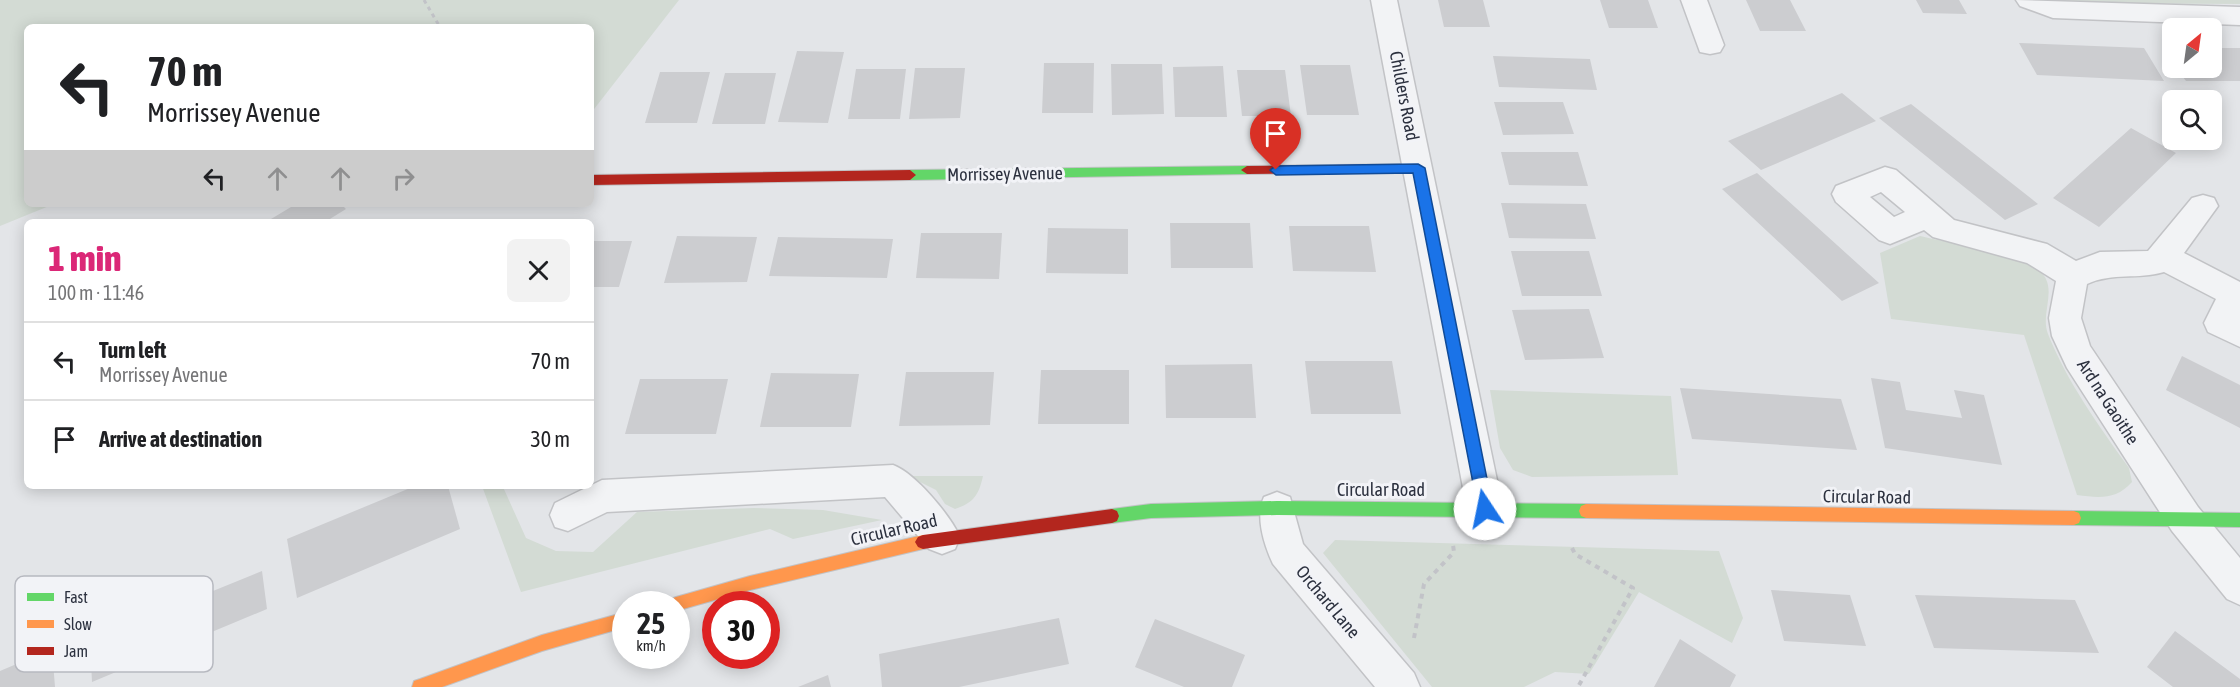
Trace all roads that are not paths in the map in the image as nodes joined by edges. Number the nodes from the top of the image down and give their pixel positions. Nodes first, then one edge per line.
1 (1384, 0) edge
2 (1694, 0) edge
3 (2028, 0) edge
4 (2240, 16) edge
5 (1710, 45) dead end
6 (1418, 168) junction
7 (594, 180) edge
8 (2203, 206) dead end
9 (1926, 216) dead end
10 (2163, 257) junction
11 (2074, 276) junction
12 (2237, 295) edge
13 (2240, 334) edge
14 (1277, 508) junction
15 (1485, 509) junction
16 (568, 516) dead end
17 (2185, 519) junction
18 (2240, 520) edge
19 (942, 537) junction
20 (2240, 587) edge
21 (690, 600) edge
22 (612, 623) edge
23 (420, 687) edge
24 (1400, 687) edge

1 - 6 street, Childers Road
2 - 5 street
3 - 4 street
6 - 7 main road, Morrissey Avenue
6 - 15 street, Childers Road
8 - 10 street
9 - 11 street
10 - 11 street
10 - 12 street
11 - 17 street, Ard na Gaoithe
12 - 13 street
14 - 15 main road, Circular Road
14 - 19 main road, Circular Road
14 - 24 street, Orchard Lane
15 - 17 main road, Circular Road
16 - 19 street
17 - 18 main road, Circular Road
17 - 20 street, Ard na Gaoithe
19 - 21 main road, Circular Road
22 - 23 main road

